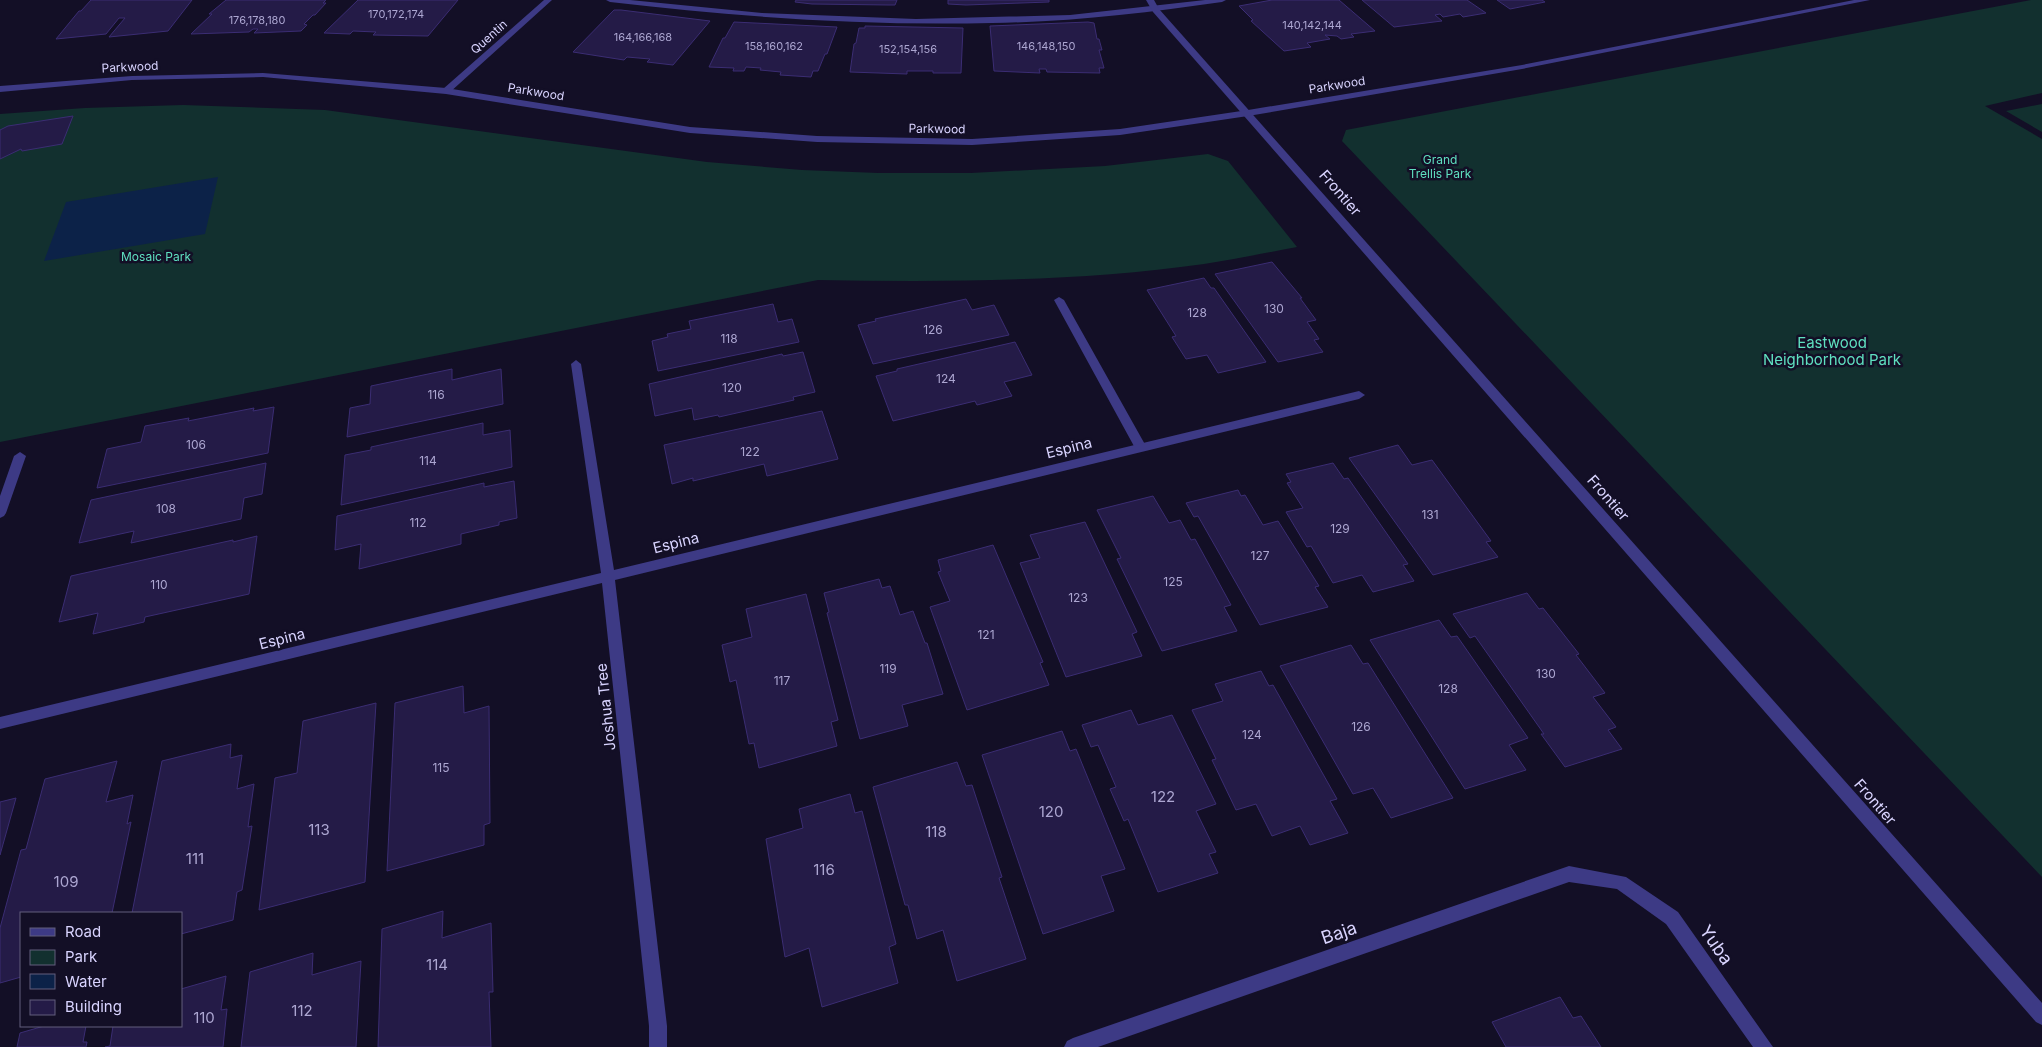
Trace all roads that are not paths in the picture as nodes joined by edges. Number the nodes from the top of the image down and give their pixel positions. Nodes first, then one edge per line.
1 (548, 0) edge
2 (610, 0) edge
3 (1150, 0) edge
4 (1222, 0) edge
5 (1866, 0) edge
6 (1840, 2) edge
7 (1156, 10) junction
8 (0, 89) edge
9 (446, 91) junction
10 (1248, 113) junction
11 (1059, 300) dead end
12 (576, 364) dead end
13 (1359, 395) dead end
14 (1140, 448) junction
15 (20, 456) dead end
16 (0, 513) edge
17 (608, 576) junction
18 (0, 723) edge
19 (1620, 882) joint
20 (2042, 1016) edge
21 (658, 1047) edge
22 (1073, 1047) edge
23 (1764, 1047) edge

1 - 9 street, Quentin
2 - 7 street
3 - 7 street, Frontier
4 - 7 street
5 - 6 street, Parkwood
6 - 10 street, Parkwood
7 - 10 street, Frontier
8 - 9 street, Parkwood
9 - 10 street, Parkwood
10 - 20 street, Frontier
11 - 14 street
12 - 17 street, Joshua Tree
13 - 14 street, Espina
14 - 17 street, Espina
15 - 16 street
17 - 18 street, Espina
17 - 21 street, Joshua Tree
19 - 22 street, Baja
19 - 23 street, Yuba

